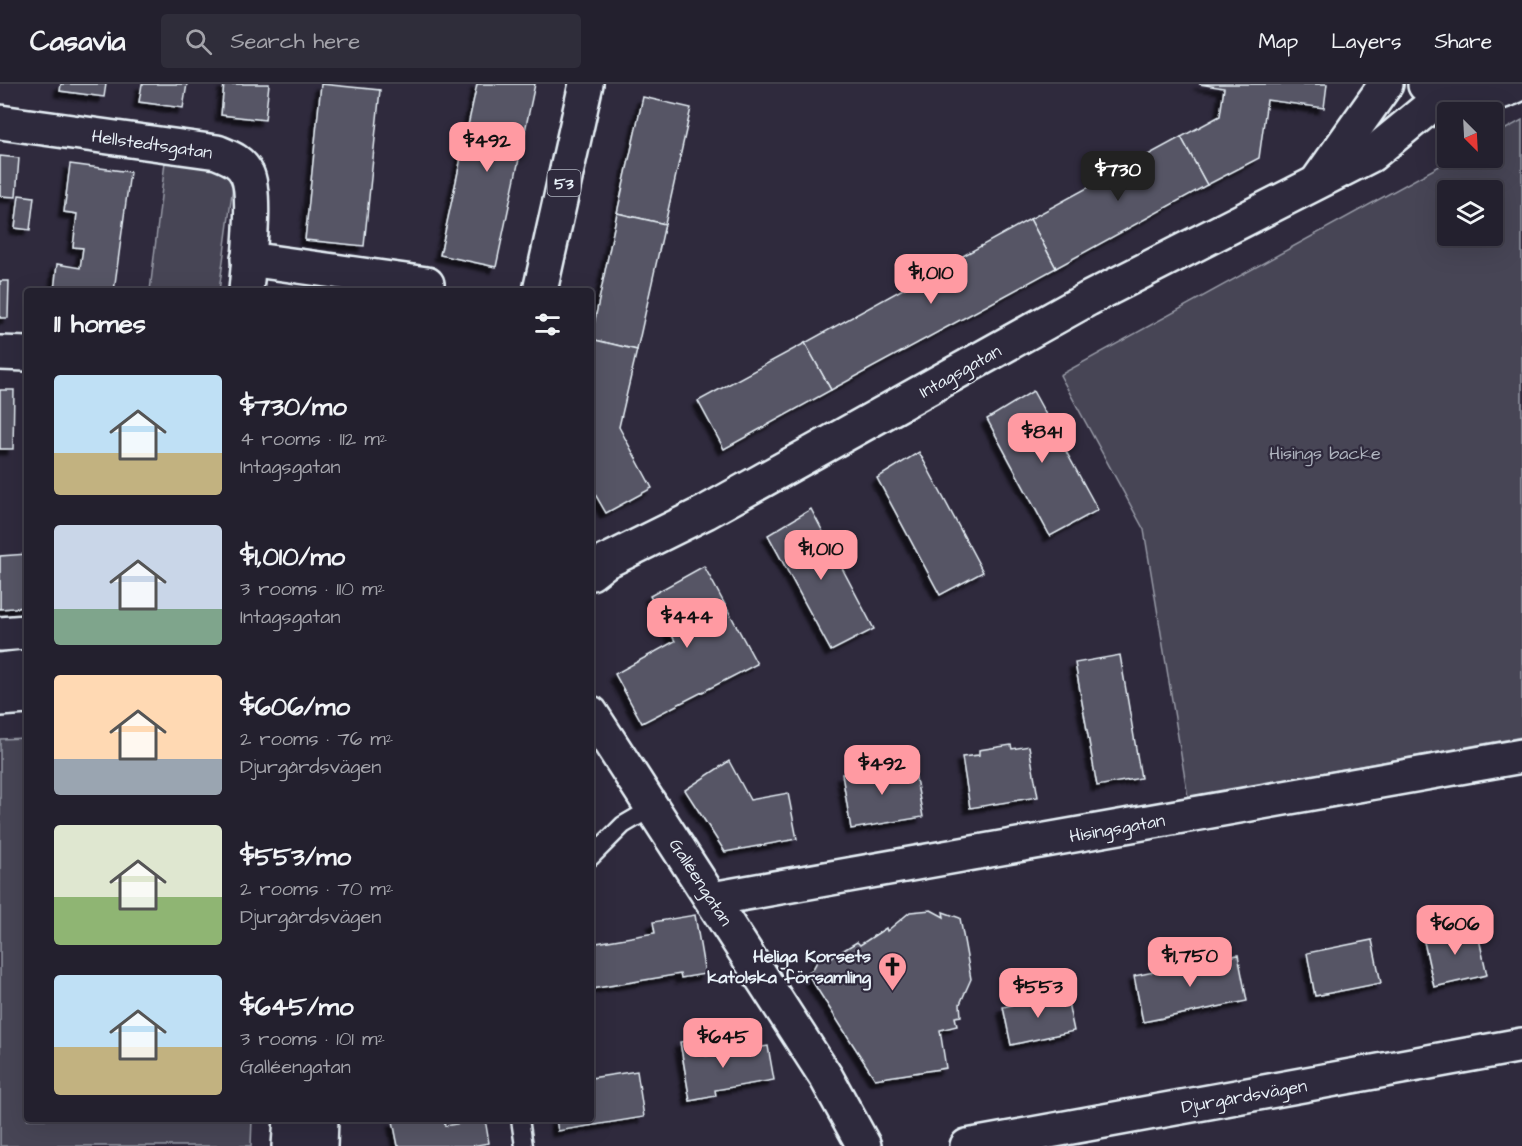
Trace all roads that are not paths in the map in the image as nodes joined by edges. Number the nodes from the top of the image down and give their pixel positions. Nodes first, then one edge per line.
1 (586, 84) edge
2 (1386, 84) edge
3 (1520, 84) edge
4 (1434, 89) edge
5 (0, 122) edge
6 (1316, 183) junction
7 (247, 275) edge
8 (427, 284) dead end
9 (539, 288) edge
10 (0, 353) edge
11 (24, 354) edge
12 (596, 566) edge
13 (24, 632) edge
14 (0, 634) edge
15 (24, 667) edge
16 (0, 670) edge
17 (24, 697) edge
18 (0, 699) edge
19 (594, 718) edge
20 (1522, 756) edge
21 (652, 808) junction
22 (594, 854) edge
23 (711, 899) junction
24 (1522, 1045) edge
25 (291, 1122) edge
26 (321, 1122) edge
27 (520, 1122) edge
28 (289, 1146) edge
29 (320, 1146) edge
30 (524, 1146) edge
31 (864, 1146) edge
32 (967, 1146) edge

1 - 9 street, 53
2 - 6 street, Intagsgatan
3 - 4 street
4 - 6 street, Intagsgatan
5 - 7 street, Hellstedtsgatan
6 - 12 street, Intagsgatan
7 - 8 street
10 - 11 street
13 - 14 street
15 - 16 street
17 - 18 street
19 - 21 street, Galléengatan
20 - 23 street, Hisingsgatan
21 - 22 lane
21 - 23 street, Galléengatan
23 - 31 street, Galléengatan
24 - 32 street, Djurgårdsvägen
25 - 28 street
26 - 29 street
27 - 30 lane

